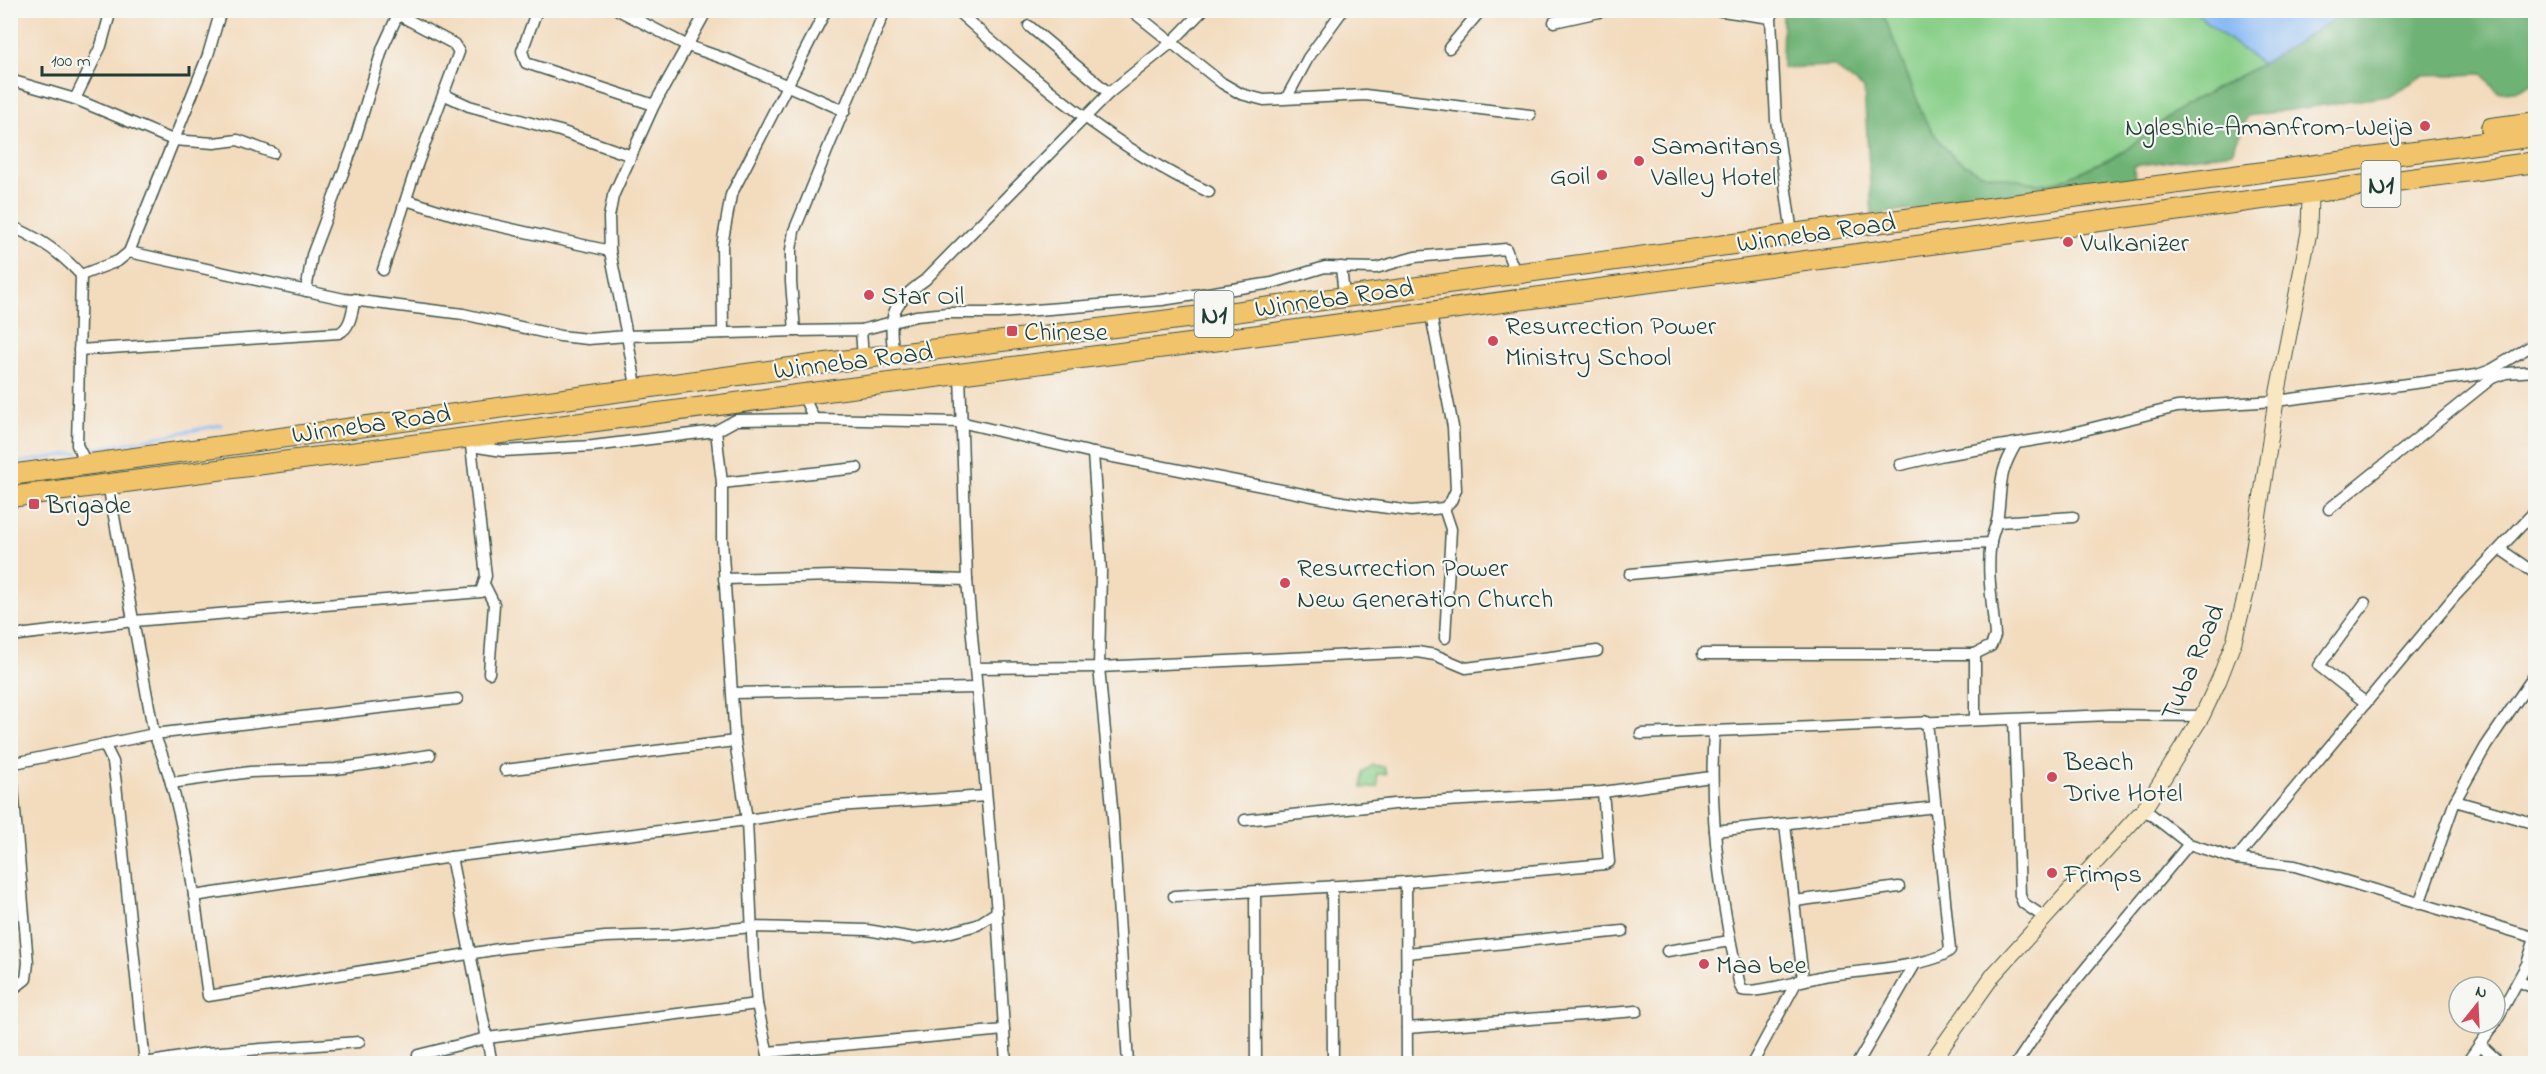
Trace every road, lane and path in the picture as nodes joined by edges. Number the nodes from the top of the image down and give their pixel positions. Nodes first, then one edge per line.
1 (111, 10) edge
2 (220, 10) edge
3 (537, 10) edge
4 (618, 10) edge
5 (707, 10) edge
6 (826, 10) edge
7 (885, 10) edge
8 (956, 10) edge
9 (1131, 10) edge
10 (1203, 10) edge
11 (1343, 10) edge
12 (1481, 10) edge
13 (1608, 10) edge
14 (1715, 10) edge
15 (399, 13) edge
16 (1773, 14) edge
17 (1554, 22) dead end
18 (1029, 26) dead end
19 (1171, 43) junction
20 (688, 46) junction
21 (1449, 48) dead end
22 (10, 80) edge
23 (786, 86) junction
24 (1109, 93) junction
25 (445, 95) junction
26 (1287, 97) junction
27 (75, 99) junction
28 (654, 105) junction
29 (845, 111) junction
30 (1530, 115) dead end
31 (1086, 117) junction
32 (2535, 122) edge
33 (2535, 129) edge
34 (2535, 136) edge
35 (173, 140) junction
36 (2417, 150) junction
37 (273, 153) dead end
38 (2535, 154) edge
39 (629, 155) junction
40 (2535, 162) edge
41 (2535, 169) edge
42 (2451, 174) junction
43 (1209, 192) dead end
44 (2310, 194) junction
45 (406, 200) junction
46 (1872, 224) junction
47 (10, 226) edge
48 (1792, 234) junction
49 (610, 251) junction
50 (1877, 251) junction
51 (129, 252) junction
52 (1341, 267) junction
53 (383, 270) dead end
54 (1515, 272) junction
55 (81, 275) junction
56 (306, 291) junction
57 (1344, 295) junction
58 (355, 299) junction
59 (1162, 300) junction
60 (1430, 310) junction
61 (1165, 320) junction
62 (890, 324) junction
63 (861, 330) junction
64 (795, 331) junction
65 (723, 333) junction
66 (627, 336) junction
67 (2535, 344) edge
68 (79, 350) junction
69 (894, 355) junction
70 (863, 358) junction
71 (2535, 371) edge
72 (2491, 374) junction
73 (960, 375) junction
74 (637, 391) junction
75 (802, 393) junction
76 (2276, 401) junction
77 (527, 406) junction
78 (814, 419) junction
79 (960, 423) junction
80 (527, 430) junction
81 (716, 431) junction
82 (470, 442) junction
83 (2016, 444) junction
84 (1093, 453) junction
85 (92, 465) junction
86 (1899, 465) dead end
87 (857, 468) dead end
88 (10, 476) edge
89 (722, 483) junction
90 (108, 484) junction
91 (10, 497) edge
92 (1444, 508) junction
93 (2329, 509) dead end
94 (2535, 510) edge
95 (2073, 517) dead end
96 (1998, 522) junction
97 (1991, 543) junction
98 (2500, 549) junction
99 (1630, 574) dead end
100 (2535, 574) edge
101 (724, 579) junction
102 (967, 579) junction
103 (485, 586) junction
104 (2365, 603) dead end
105 (134, 621) junction
106 (10, 636) edge
107 (1445, 638) dead end
108 (1597, 651) dead end
109 (1703, 654) dead end
110 (1975, 654) junction
111 (1099, 667) junction
112 (975, 668) junction
113 (489, 673) dead end
114 (2535, 673) edge
115 (976, 688) junction
116 (2531, 688) edge
117 (733, 693) junction
118 (457, 699) dead end
119 (2366, 703) junction
120 (2202, 716) junction
121 (1975, 720) junction
122 (2014, 720) junction
123 (1927, 721) junction
124 (1714, 732) junction
125 (154, 734) junction
126 (1641, 734) dead end
127 (735, 741) junction
128 (104, 744) junction
129 (430, 755) dead end
130 (11, 764) edge
131 (505, 770) dead end
132 (1711, 777) junction
133 (171, 783) junction
134 (1603, 792) junction
135 (986, 796) junction
136 (2455, 801) junction
137 (1936, 807) junction
138 (2144, 809) junction
139 (747, 820) junction
140 (1245, 820) dead end
141 (1785, 824) junction
142 (2535, 824) edge
143 (1715, 831) junction
144 (2189, 844) junction
145 (451, 857) junction
146 (2236, 859) junction
147 (1406, 882) junction
148 (1332, 886) junction
149 (1899, 886) dead end
150 (1255, 892) junction
151 (194, 896) junction
152 (1174, 896) dead end
153 (1795, 901) junction
154 (2419, 904) junction
155 (997, 912) junction
156 (2044, 917) junction
157 (751, 927) junction
158 (1623, 931) dead end
159 (2535, 938) edge
160 (1730, 941) junction
161 (1667, 951) dead end
162 (1407, 952) junction
163 (471, 953) junction
164 (1915, 964) junction
165 (1800, 980) junction
166 (2518, 981) junction
167 (10, 986) edge
168 (2535, 989) edge
169 (2507, 1001) edge
170 (757, 1004) junction
171 (1637, 1011) dead end
172 (1407, 1028) junction
173 (1004, 1030) junction
174 (2487, 1035) edge
175 (487, 1038) junction
176 (359, 1042) dead end
177 (2481, 1045) junction
178 (768, 1052) junction
179 (418, 1055) dead end
180 (145, 1063) edge
181 (492, 1064) edge
182 (770, 1064) edge
183 (1006, 1064) edge
184 (1128, 1064) edge
185 (1256, 1064) edge
186 (1333, 1064) edge
187 (1407, 1064) edge
188 (1752, 1064) edge
189 (1857, 1064) edge
190 (1930, 1064) edge
191 (2016, 1064) edge
192 (2466, 1064) edge
193 (2501, 1064) edge

1 - 27 street
2 - 35 street
3 - 28 street
4 - 20 street
5 - 20 street
6 - 23 street
7 - 29 street
8 - 31 street
9 - 19 street
10 - 19 street
11 - 26 street
12 - 21 street
13 - 17 street
14 - 16 street
15 - 25 street
15 - 56 street
16 - 48 street
18 - 24 street
19 - 24 street
19 - 26 street
20 - 23 street
20 - 28 street
22 - 27 street
23 - 29 street
23 - 65 street
24 - 31 street
25 - 39 street
25 - 45 street
26 - 30 street
27 - 35 street
28 - 39 street
29 - 64 street
31 - 43 street
31 - 62 street
32 - 36 highway, Winneba Road / N1
33 - 36 highway, Winneba Road / N1
34 - 36 highway, Winneba Road / N1
35 - 37 street
35 - 51 street
36 - 46 highway, Winneba Road / N1
38 - 42 highway, Winneba Road / N1
39 - 49 street
40 - 42 highway, Winneba Road / N1
41 - 42 highway, Winneba Road / N1
42 - 44 highway, Winneba Road / N1
44 - 50 highway, Winneba Road / N1
44 - 76 street, Tuba Road
45 - 49 street
45 - 53 street
46 - 48 highway, Winneba Road / N1
46 - 50 highway
47 - 55 street
48 - 54 highway, Winneba Road / N1
49 - 66 street
50 - 60 highway, Winneba Road / N1
51 - 55 street
51 - 56 street
52 - 54 street
52 - 57 street
52 - 59 street
54 - 57 highway, Winneba Road / N1
55 - 68 street
56 - 58 street
57 - 61 highway, Winneba Road / N1
58 - 66 street
58 - 68 street
59 - 61 street
59 - 62 street
60 - 73 highway, Winneba Road / N1
60 - 92 street
61 - 69 highway, Winneba Road / N1
62 - 63 street
62 - 69 street
63 - 64 street
63 - 70 street
64 - 65 street
65 - 66 street
66 - 74 street
67 - 72 street
68 - 85 street
69 - 70 highway, Winneba Road / N1
70 - 74 highway, Winneba Road / N1
71 - 72 street
72 - 76 street
72 - 93 street
73 - 75 highway, Winneba Road / N1
73 - 79 street
74 - 77 highway, Winneba Road / N1
75 - 78 street
75 - 80 highway, Winneba Road / N1
76 - 83 street
76 - 120 street, Tuba Road
77 - 80 highway
77 - 85 highway, Winneba Road / N1
78 - 79 street
78 - 81 street
79 - 84 street
79 - 102 street
80 - 82 highway, Winneba Road / N1
81 - 82 street
81 - 89 street
82 - 90 highway, Winneba Road / N1
82 - 103 street
83 - 86 street
83 - 96 street
84 - 92 street
84 - 111 street
85 - 88 highway, Winneba Road / N1
87 - 89 street
89 - 101 street
90 - 91 highway, Winneba Road / N1
90 - 105 street
92 - 107 street
94 - 98 street
95 - 96 street
96 - 97 street
97 - 99 street
97 - 110 street
98 - 100 street
98 - 119 street
101 - 102 street
101 - 117 street
102 - 112 street
103 - 105 street
103 - 113 street
104 - 119 street
105 - 106 street
105 - 125 street
108 - 111 street
109 - 110 street
110 - 121 street
111 - 112 street
111 - 184 street
112 - 115 street
114 - 116 street
115 - 117 street
115 - 135 street
116 - 136 street
117 - 127 street
118 - 125 street
119 - 146 street
120 - 122 street
120 - 138 street, Tuba Road
121 - 122 street
121 - 123 street
122 - 156 street
123 - 124 street
123 - 137 street
124 - 126 street
124 - 132 street
125 - 128 street
125 - 133 street
127 - 131 street
127 - 139 street
128 - 130 street
128 - 180 street
129 - 133 street
130 - 167 street
132 - 134 street
132 - 143 street
133 - 151 street
134 - 140 street
134 - 147 street
135 - 139 street
135 - 155 street
136 - 142 street
136 - 154 street
137 - 141 street
137 - 164 street
138 - 144 street
138 - 156 street, Tuba Road
139 - 145 street
139 - 157 street
141 - 143 street
141 - 153 street
143 - 160 street
144 - 146 street
144 - 191 street
145 - 151 street
145 - 163 street
146 - 154 street
147 - 148 street
147 - 162 street
148 - 150 street
148 - 186 street
149 - 153 street
150 - 152 street
150 - 185 street
151 - 163 street
153 - 165 street
154 - 159 street
155 - 157 street
155 - 173 street
156 - 190 street, Tuba Road
157 - 163 street
157 - 170 street
158 - 162 street
159 - 166 street
160 - 161 street
160 - 165 street
162 - 172 street
163 - 175 street
164 - 165 street
164 - 189 street
165 - 188 street
166 - 168 street
166 - 169 street
170 - 175 street
170 - 178 street
171 - 172 street
172 - 187 street
173 - 178 street
173 - 183 street
174 - 177 street
175 - 179 street
175 - 181 street
176 - 180 street
177 - 192 street
177 - 193 street
178 - 182 street

